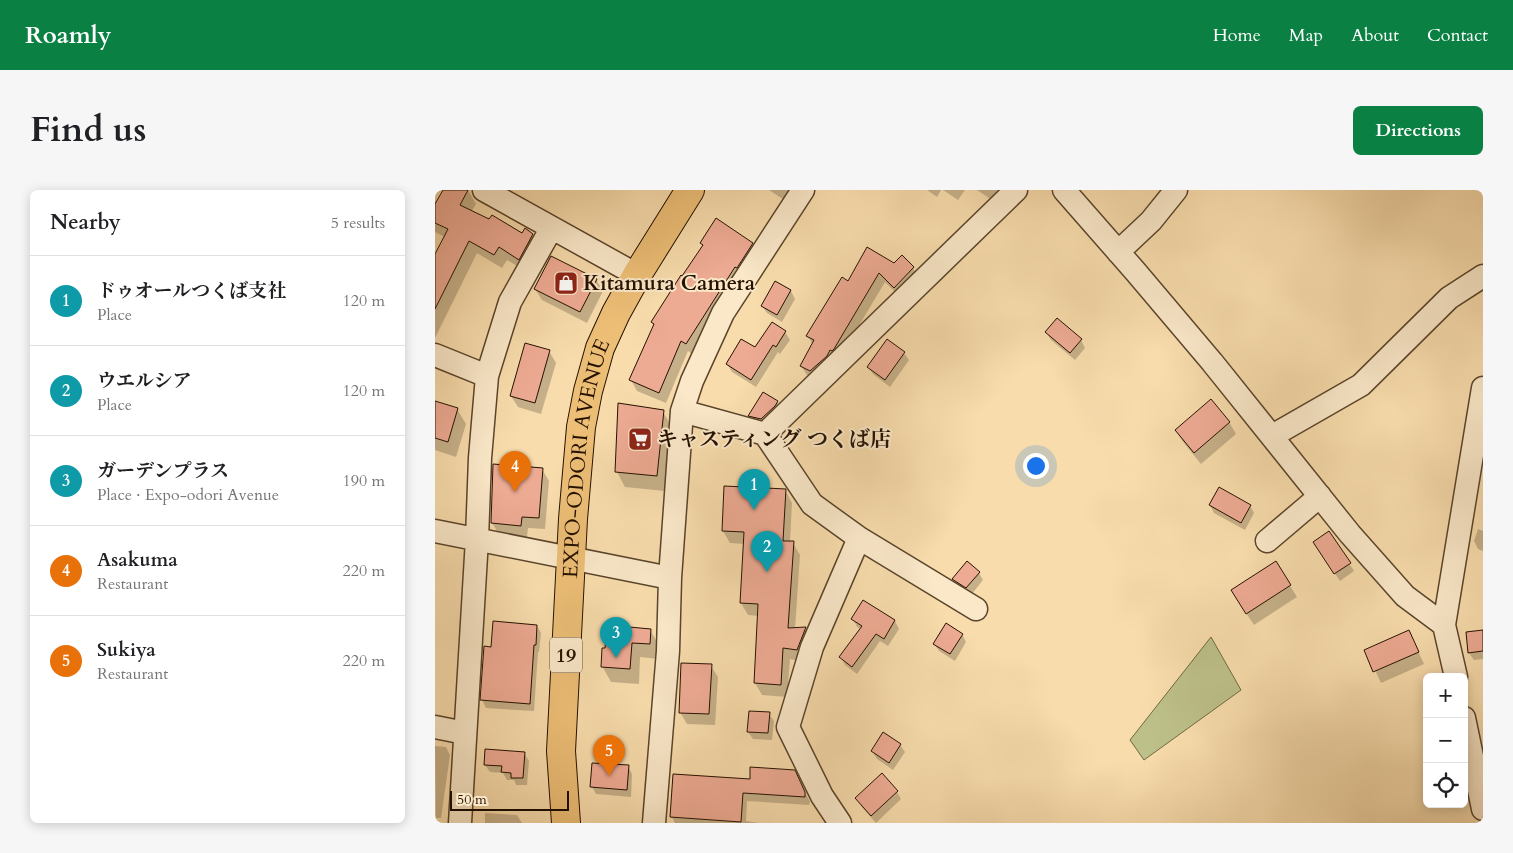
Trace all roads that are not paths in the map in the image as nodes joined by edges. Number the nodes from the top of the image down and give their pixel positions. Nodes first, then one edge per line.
1 (484, 190) edge
2 (690, 190) edge
3 (803, 190) edge
4 (1016, 190) edge
5 (1064, 190) edge
6 (1176, 190) edge
7 (551, 229) junction
8 (1118, 252) junction
9 (637, 275) junction
10 (1483, 276) edge
11 (435, 355) edge
12 (487, 376) junction
13 (1483, 388) edge
14 (682, 411) junction
15 (765, 434) junction
16 (1273, 436) junction
17 (1483, 476) edge
18 (1320, 496) junction
19 (1464, 497) junction
20 (435, 532) edge
21 (859, 538) junction
22 (477, 540) junction
23 (1267, 541) dead end
24 (571, 559) junction
25 (670, 578) junction
26 (976, 609) dead end
27 (1444, 625) junction
28 (1455, 673) edge
29 (435, 727) edge
30 (465, 733) junction
31 (1468, 736) edge
32 (561, 751) junction
33 (1482, 797) edge
34 (460, 823) edge
35 (546, 823) edge
36 (566, 823) edge
37 (654, 823) edge
38 (840, 823) edge

1 - 7 street
2 - 9 main road, EXPO-ODORI AVENUE / 19
3 - 14 street
4 - 15 street
5 - 8 street
6 - 8 street
7 - 9 street
7 - 12 street
8 - 16 street
9 - 24 main road, EXPO-ODORI AVENUE / 19
10 - 16 street
11 - 12 street
12 - 22 street
13 - 19 street
14 - 15 street
14 - 25 street
15 - 21 street
16 - 18 street
17 - 19 street
18 - 23 street
18 - 27 street
19 - 27 street
20 - 22 street
21 - 26 street
21 - 38 street
22 - 24 street
22 - 30 street
24 - 25 street
24 - 32 main road, EXPO-ODORI AVENUE / 19
25 - 37 street
27 - 28 street
29 - 30 street
30 - 34 street
31 - 33 street
32 - 35 main road, EXPO-ODORI AVENUE / 19
32 - 36 main road, EXPO-ODORI AVENUE / 19

